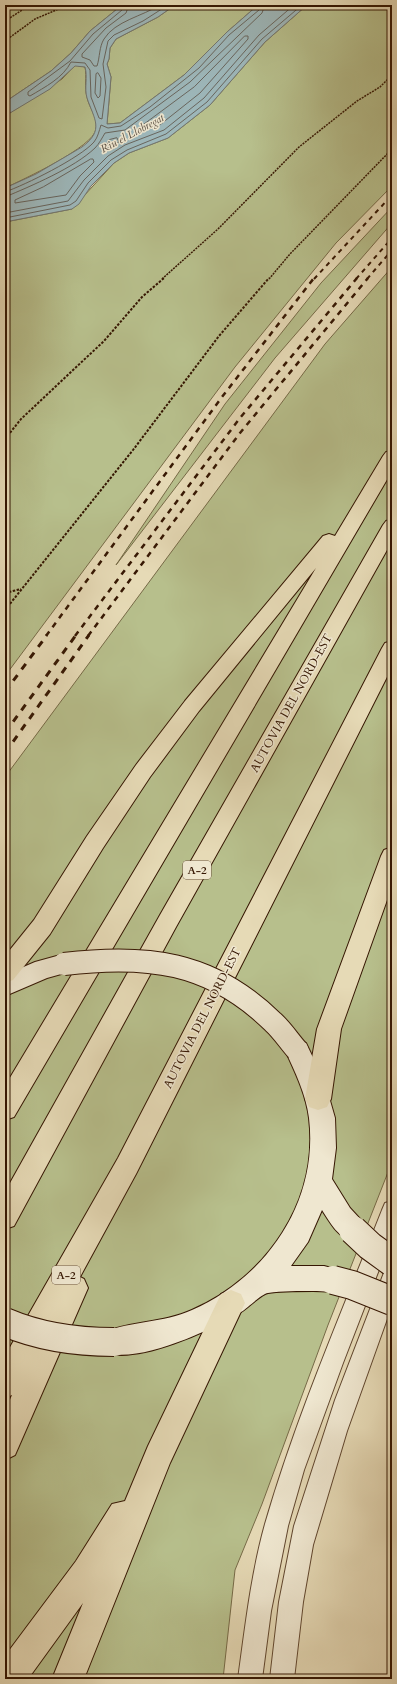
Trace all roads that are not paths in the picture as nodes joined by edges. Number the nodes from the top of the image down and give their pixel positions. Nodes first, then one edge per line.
1 (392, 456) edge
2 (375, 484) junction
3 (392, 525) edge
4 (392, 648) edge
5 (392, 856) edge
6 (5, 973) edge
7 (5, 986) edge
8 (318, 1099) junction
9 (5, 1109) edge
10 (127, 1166) junction
11 (319, 1181) junction
12 (392, 1210) edge
13 (5, 1217) edge
14 (392, 1262) edge
15 (392, 1276) edge
16 (261, 1280) junction
17 (392, 1301) edge
18 (232, 1303) junction
19 (5, 1322) edge
20 (5, 1384) edge
21 (5, 1445) edge
22 (158, 1456) junction
23 (8, 1679) edge
24 (68, 1679) edge
25 (250, 1679) edge
26 (282, 1679) edge

1 - 2 highway
2 - 6 highway
2 - 9 highway
3 - 13 highway, AUTOVIA DEL NORD-EST / A-2
4 - 10 highway, AUTOVIA DEL NORD-EST / A-2
5 - 8 highway
7 - 8 main road, bridge
8 - 11 main road
10 - 20 highway, AUTOVIA DEL NORD-EST / A-2
10 - 21 highway
11 - 14 main road, bridge
11 - 16 main road
12 - 25 street
15 - 26 street
16 - 17 main road, bridge
16 - 18 main road
18 - 19 main road, bridge
18 - 22 highway
22 - 23 highway
22 - 24 highway

